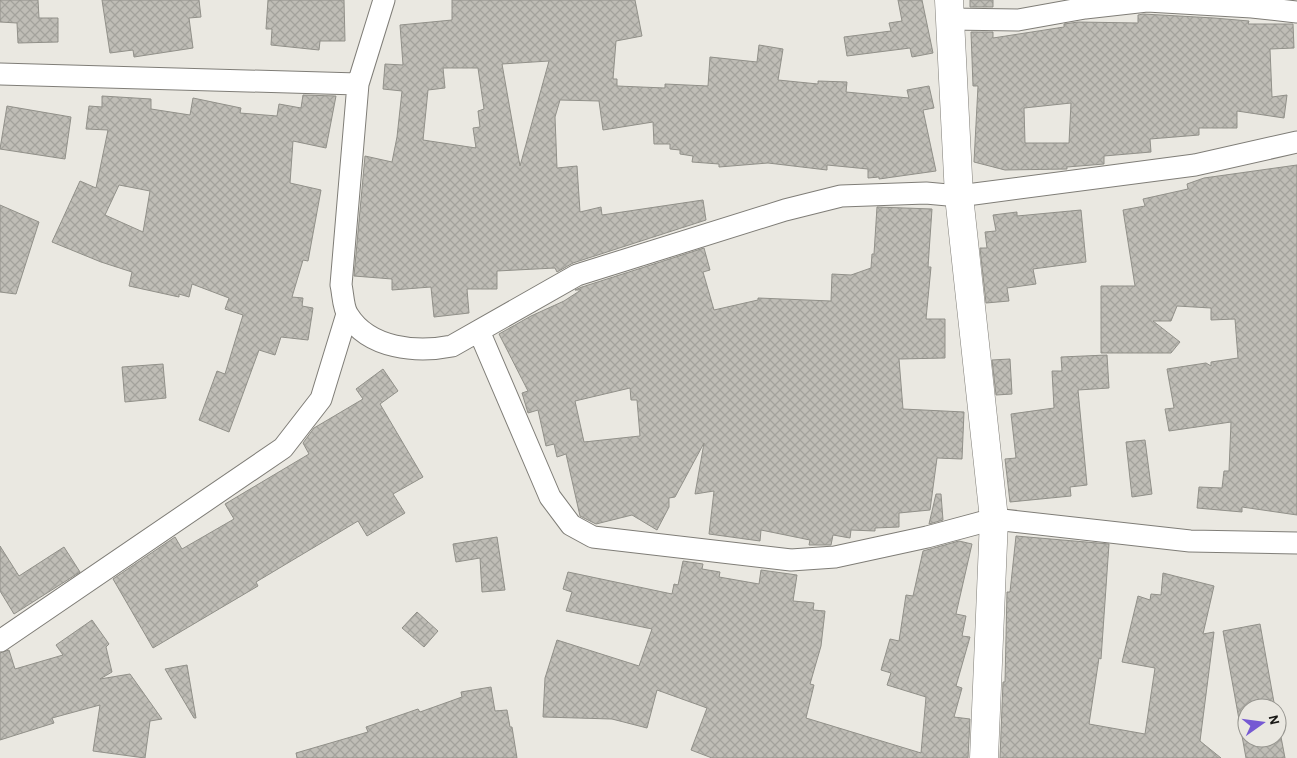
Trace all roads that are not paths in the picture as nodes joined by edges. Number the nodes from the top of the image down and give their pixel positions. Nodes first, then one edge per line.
1 (384, 0) edge
2 (949, 10) edge
3 (1297, 12) edge
4 (0, 74) edge
5 (358, 84) junction
6 (1297, 142) edge
7 (959, 196) junction
8 (347, 314) junction
9 (479, 331) junction
10 (994, 519) junction
11 (1297, 543) edge
12 (0, 641) edge
13 (984, 758) edge

1 - 5 street
2 - 3 street
2 - 7 main road
4 - 5 street
5 - 8 street
6 - 7 street
7 - 9 street
7 - 10 main road
8 - 9 street
8 - 12 street
9 - 10 street
10 - 11 street
10 - 13 main road

